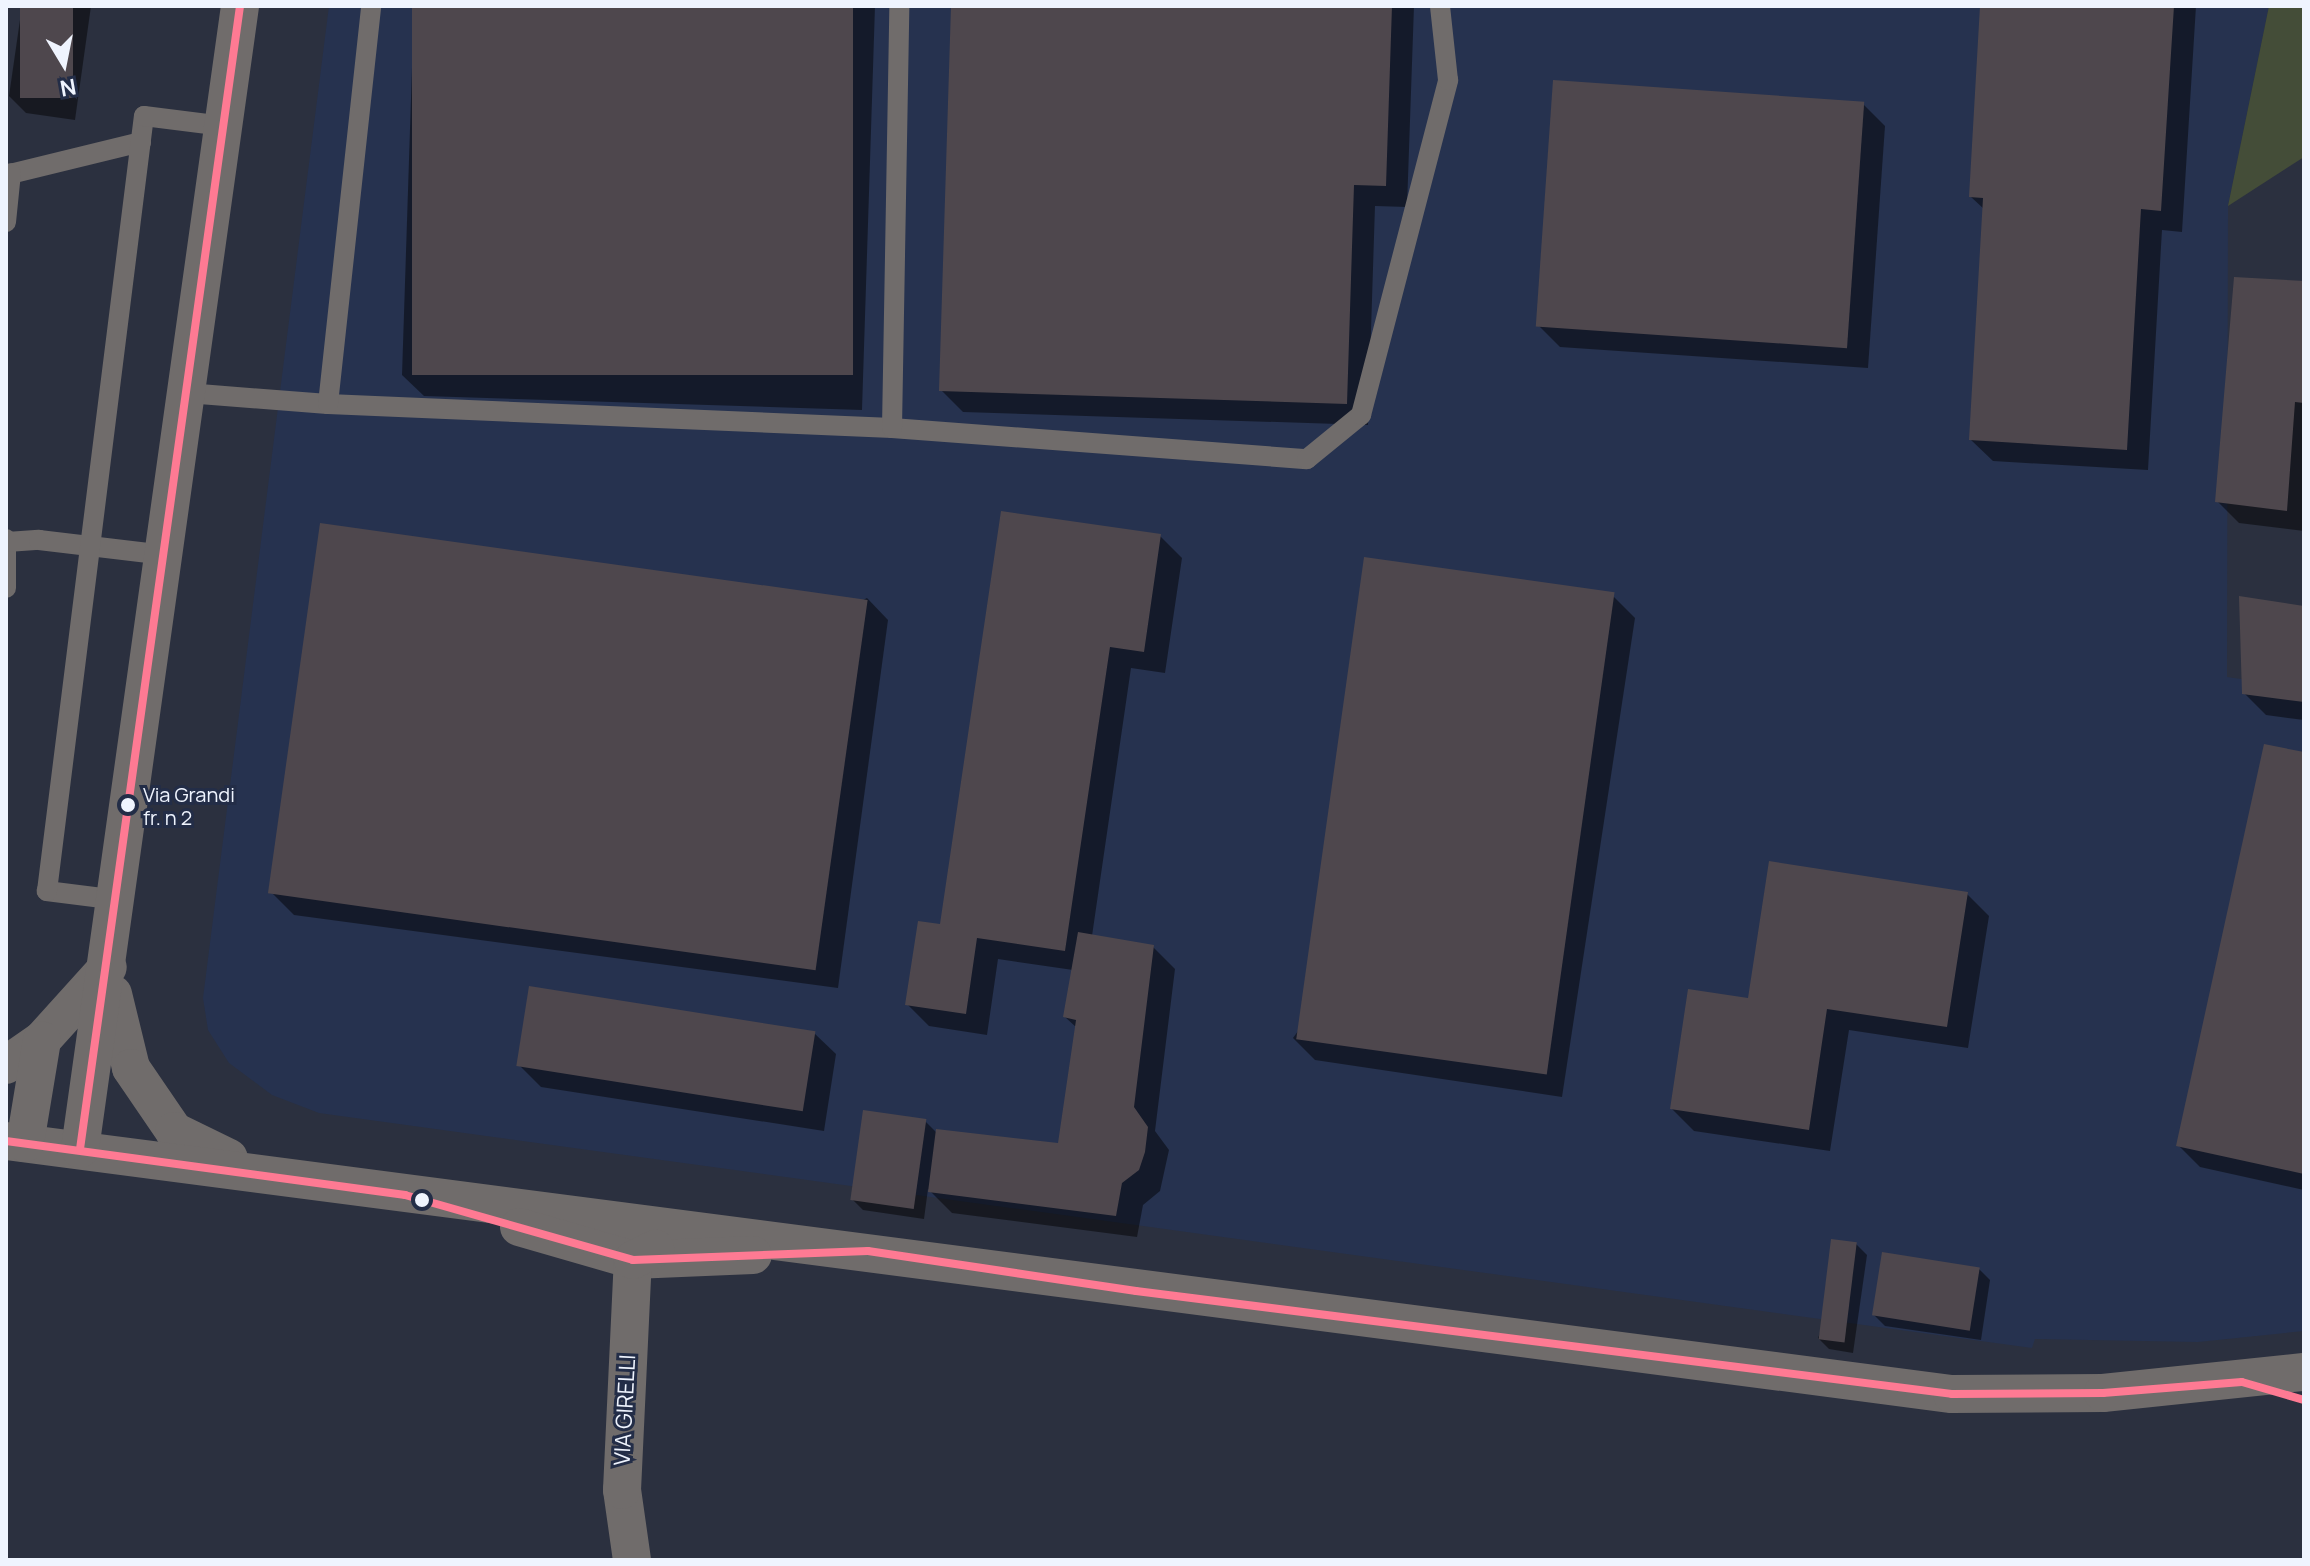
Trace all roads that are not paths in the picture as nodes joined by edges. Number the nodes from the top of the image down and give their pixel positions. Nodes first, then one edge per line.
1 (240, 6) edge
2 (371, 6) edge
3 (899, 6) edge
4 (1440, 6) edge
5 (223, 126) junction
6 (141, 142) junction
7 (9, 174) edge
8 (6, 222) edge
9 (187, 393) junction
10 (328, 404) junction
11 (892, 428) junction
12 (7, 540) edge
13 (90, 546) junction
14 (165, 555) junction
15 (6, 588) edge
16 (118, 900) junction
17 (108, 967) junction
18 (42, 1040) junction
19 (6, 1065) edge
20 (16, 1142) edge
21 (80, 1149) junction
22 (257, 1172) junction
23 (405, 1195) junction
24 (698, 1230) junction
25 (868, 1251) junction
26 (633, 1260) junction
27 (2304, 1372) edge
28 (2242, 1382) junction
29 (2304, 1400) edge
30 (632, 1560) edge

1 - 5 street
2 - 10 lane
3 - 11 lane
4 - 11 lane
5 - 6 lane
5 - 9 street
6 - 7 lane
6 - 13 lane
7 - 8 lane
9 - 10 lane
9 - 14 street
10 - 11 lane
12 - 13 lane
12 - 15 lane
13 - 14 lane
13 - 16 lane
14 - 16 street
16 - 17 street
17 - 18 street
17 - 21 street
17 - 22 street
18 - 19 street
18 - 20 street
20 - 21 street
21 - 22 street
22 - 23 street
23 - 24 street
23 - 26 street
24 - 25 street
24 - 26 street
25 - 26 street
25 - 28 street
26 - 30 street, VIA GIRELLI
27 - 28 street
28 - 29 street

